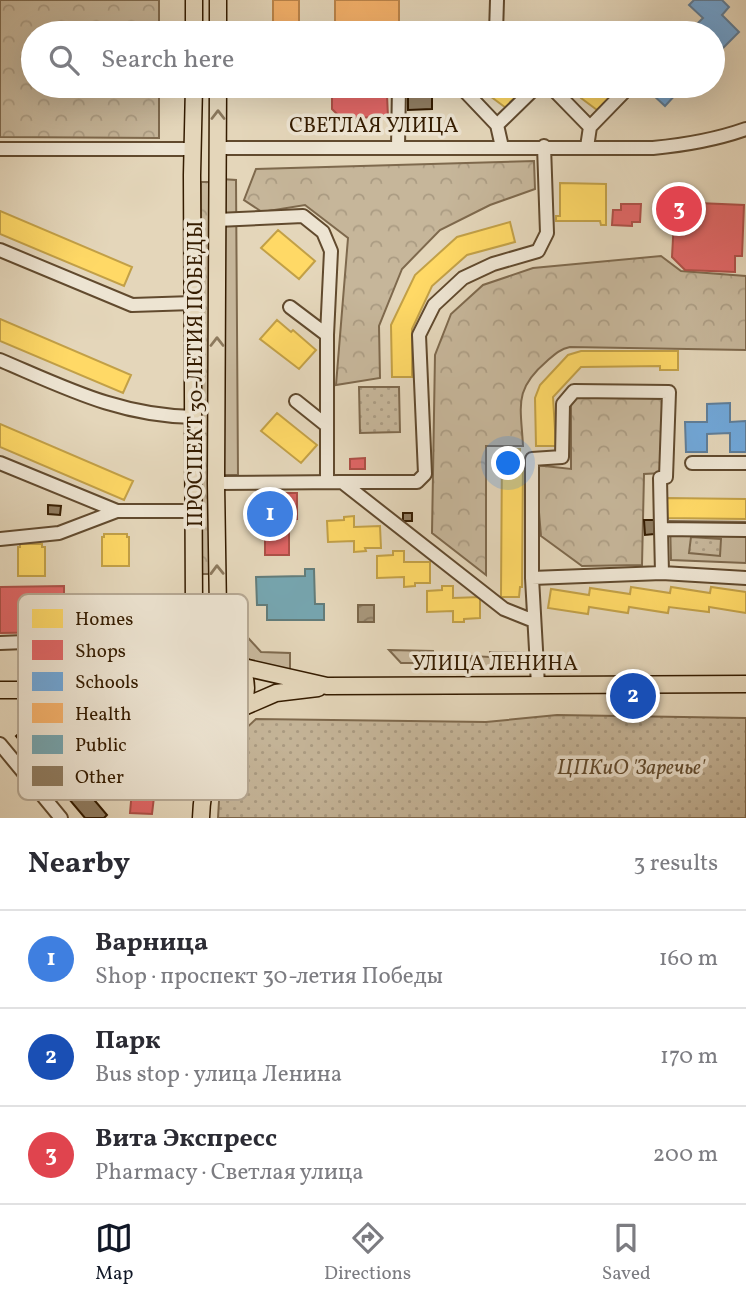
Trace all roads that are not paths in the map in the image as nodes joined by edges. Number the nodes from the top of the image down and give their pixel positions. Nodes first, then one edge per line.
1 (194, 0) edge
2 (218, 0) edge
3 (497, 0) edge
4 (194, 21) edge
5 (218, 21) edge
6 (496, 21) edge
7 (194, 98) edge
8 (218, 98) edge
9 (398, 98) edge
10 (471, 98) edge
11 (523, 98) edge
12 (562, 98) edge
13 (618, 98) edge
14 (497, 125) junction
15 (590, 127) junction
16 (746, 129) edge
17 (544, 146) junction
18 (398, 147) junction
19 (502, 147) junction
20 (587, 147) junction
21 (218, 148) junction
22 (0, 149) edge
23 (193, 149) junction
24 (217, 220) junction
25 (0, 250) edge
26 (193, 303) junction
27 (290, 307) dead end
28 (327, 335) junction
29 (0, 360) edge
30 (296, 401) dead end
31 (194, 417) junction
32 (326, 425) junction
33 (0, 463) edge
34 (692, 463) dead end
35 (746, 463) edge
36 (327, 480) junction
37 (342, 482) junction
38 (216, 483) junction
39 (117, 511) junction
40 (194, 511) junction
41 (661, 529) junction
42 (746, 530) edge
43 (0, 539) edge
44 (662, 573) junction
45 (532, 578) junction
46 (746, 578) edge
47 (194, 594) edge
48 (218, 594) edge
49 (534, 621) junction
50 (18, 642) edge
51 (0, 643) edge
52 (248, 666) edge
53 (746, 684) edge
54 (538, 685) junction
55 (327, 686) junction
56 (0, 690) edge
57 (18, 690) edge
58 (248, 707) edge
59 (0, 744) edge
60 (18, 766) edge
61 (46, 800) edge
62 (202, 800) edge
63 (61, 818) edge
64 (201, 818) edge

1 - 4 main road
2 - 5 main road
3 - 6 street
7 - 23 main road, ПРОСПЕКТ 30-ЛЕТИЯ ПОБЕДЫ
21 -> 8 main road, ПРОСПЕКТ 30-ЛЕТИЯ ПОБЕДЫ
9 - 18 street
10 - 14 street
11 - 14 street
12 - 15 street
13 - 15 street
14 - 19 street
15 - 20 street
16 - 20 street, СВЕТЛАЯ УЛИЦА
17 - 19 street, СВЕТЛАЯ УЛИЦА
17 - 20 street, СВЕТЛАЯ УЛИЦА
17 - 37 street
18 - 19 street, СВЕТЛАЯ УЛИЦА
18 - 21 street, СВЕТЛАЯ УЛИЦА
21 - 23 main road, СВЕТЛАЯ УЛИЦА
21 - 24 main road, ПРОСПЕКТ 30-ЛЕТИЯ ПОБЕДЫ
22 - 23 street, СВЕТЛАЯ УЛИЦА
23 - 26 main road, ПРОСПЕКТ 30-ЛЕТИЯ ПОБЕДЫ
24 - 28 street
38 -> 24 main road, ПРОСПЕКТ 30-ЛЕТИЯ ПОБЕДЫ
25 - 26 street
26 - 31 main road, ПРОСПЕКТ 30-ЛЕТИЯ ПОБЕДЫ
27 - 28 street
28 - 32 street
29 - 31 street
30 - 32 street
31 - 40 main road, ПРОСПЕКТ 30-ЛЕТИЯ ПОБЕДЫ
32 - 36 street
33 - 39 street
34 - 35 street
36 - 37 street
36 - 38 street
37 - 49 street
48 -> 38 main road, ПРОСПЕКТ 30-ЛЕТИЯ ПОБЕДЫ
39 - 40 street
39 - 43 street
40 - 47 main road, ПРОСПЕКТ 30-ЛЕТИЯ ПОБЕДЫ
41 - 42 street
41 - 44 street
41 - 45 street
44 - 45 street
44 - 46 street
45 - 49 street
49 - 54 street
50 - 51 street
52 - 55 main road, УЛИЦА ЛЕНИНА
53 - 54 main road, УЛИЦА ЛЕНИНА
54 - 55 main road, УЛИЦА ЛЕНИНА
55 - 58 main road, УЛИЦА ЛЕНИНА
56 - 57 main road
59 - 60 street
61 - 63 street
62 - 64 main road

